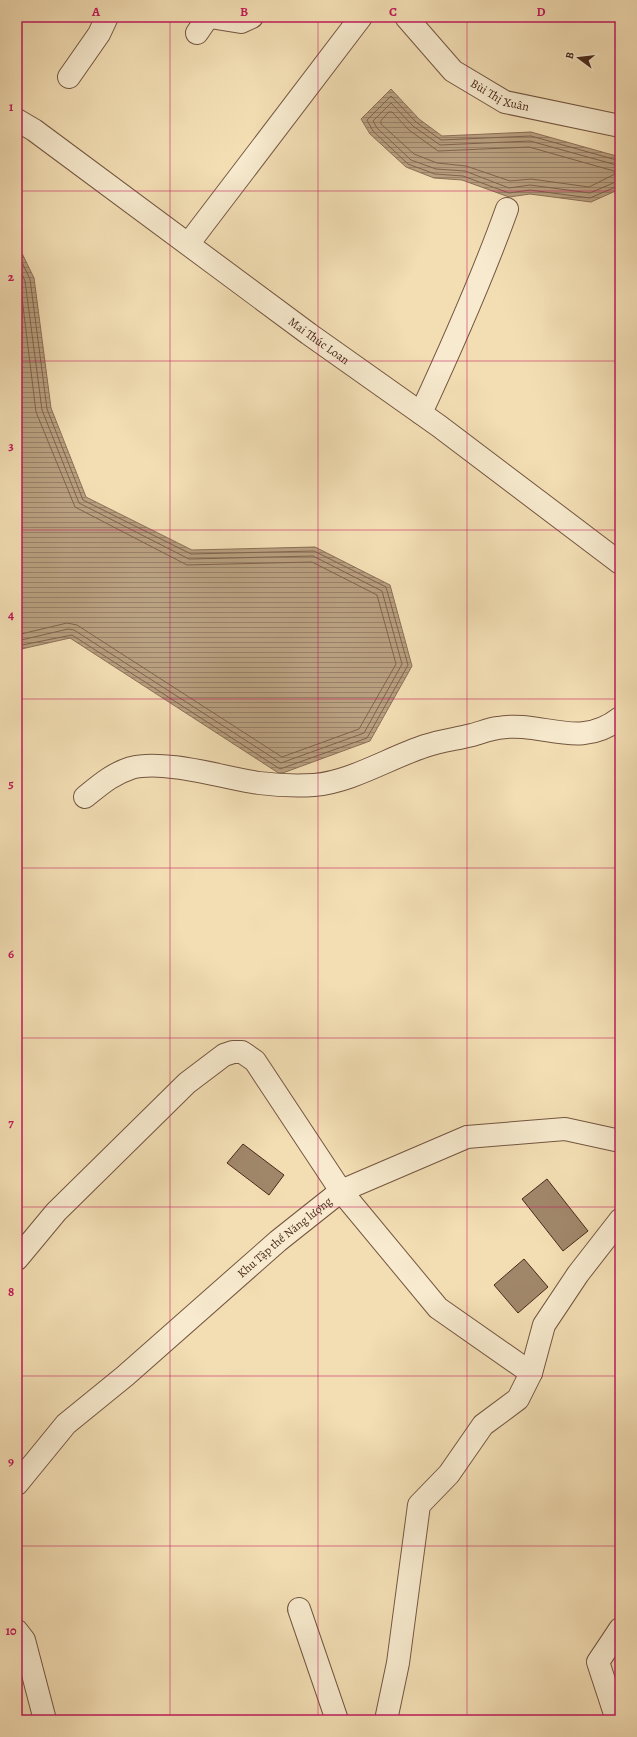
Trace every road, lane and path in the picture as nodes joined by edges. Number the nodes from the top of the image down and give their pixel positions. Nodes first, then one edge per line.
1 (107, 17) edge
2 (252, 17) edge
3 (361, 17) edge
4 (406, 17) edge
5 (205, 22) edge
6 (69, 77) dead end
7 (17, 120) edge
8 (620, 126) edge
9 (507, 209) dead end
10 (189, 243) junction
11 (421, 413) junction
12 (620, 563) edge
13 (620, 718) edge
14 (85, 797) dead end
15 (620, 1141) edge
16 (341, 1191) junction
17 (620, 1220) edge
18 (17, 1259) edge
19 (531, 1373) junction
20 (17, 1484) edge
21 (299, 1609) dead end
22 (620, 1629) edge
23 (17, 1631) edge
24 (45, 1720) edge
25 (337, 1720) edge
26 (386, 1720) edge
27 (617, 1720) edge

1 - 6 street
2 - 5 street
3 - 10 street
4 - 8 street, Bùi Thị Xuân
7 - 10 street, Mai Thúc Loan
9 - 11 street
10 - 11 street, Mai Thúc Loan
11 - 12 street, Mai Thúc Loan
13 - 14 street
15 - 16 street, Khu Tập thể Năng lượng
16 - 18 street
16 - 19 street
16 - 20 street, Khu Tập thể Năng lượng
17 - 19 street
19 - 26 street
21 - 25 street
22 - 27 street
23 - 24 street

